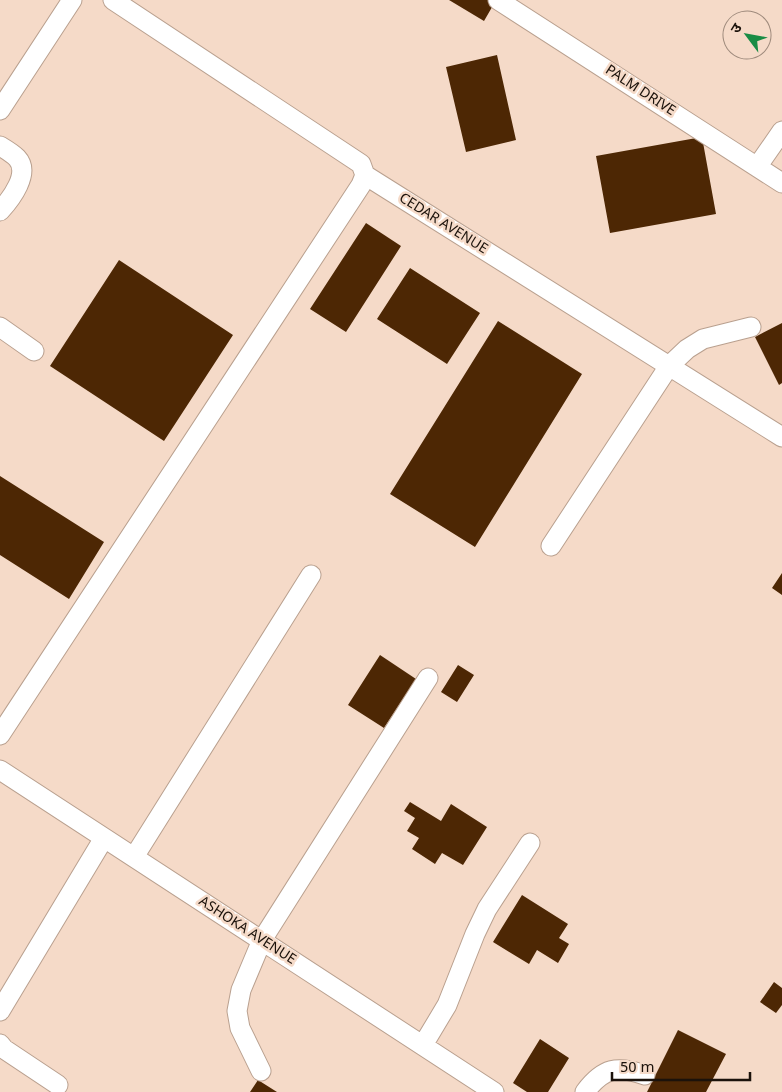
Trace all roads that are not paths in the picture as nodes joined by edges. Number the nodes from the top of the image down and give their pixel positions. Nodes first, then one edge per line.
1 (72, 0) edge
2 (113, 0) edge
3 (498, 0) edge
4 (0, 110) edge
5 (782, 131) edge
6 (0, 146) edge
7 (757, 167) junction
8 (365, 175) junction
9 (782, 183) edge
10 (0, 211) edge
11 (0, 327) edge
12 (751, 327) dead end
13 (34, 351) dead end
14 (669, 366) junction
15 (782, 437) edge
16 (551, 546) dead end
17 (311, 575) dead end
18 (428, 678) dead end
19 (0, 735) edge
20 (0, 770) edge
21 (104, 838) junction
22 (530, 843) dead end
23 (134, 857) junction
24 (262, 940) junction
25 (0, 1011) edge
26 (0, 1044) edge
27 (423, 1045) junction
28 (261, 1071) dead end
29 (645, 1075) dead end
30 (58, 1084) dead end
31 (494, 1092) edge
32 (585, 1092) edge

1 - 4 street
2 - 8 street, CEDAR AVENUE
3 - 7 street, PALM DRIVE
5 - 7 street
6 - 10 street
7 - 9 street, PALM DRIVE
8 - 14 street, CEDAR AVENUE
8 - 19 street
11 - 13 street
12 - 14 street
14 - 15 street, CEDAR AVENUE
14 - 16 street
17 - 23 street
18 - 24 street
20 - 21 street, ASHOKA AVENUE
21 - 23 street, ASHOKA AVENUE
21 - 25 street
22 - 27 street
23 - 24 street, ASHOKA AVENUE
24 - 27 street, ASHOKA AVENUE
24 - 28 street
26 - 30 street
27 - 31 street, ASHOKA AVENUE
29 - 32 street

